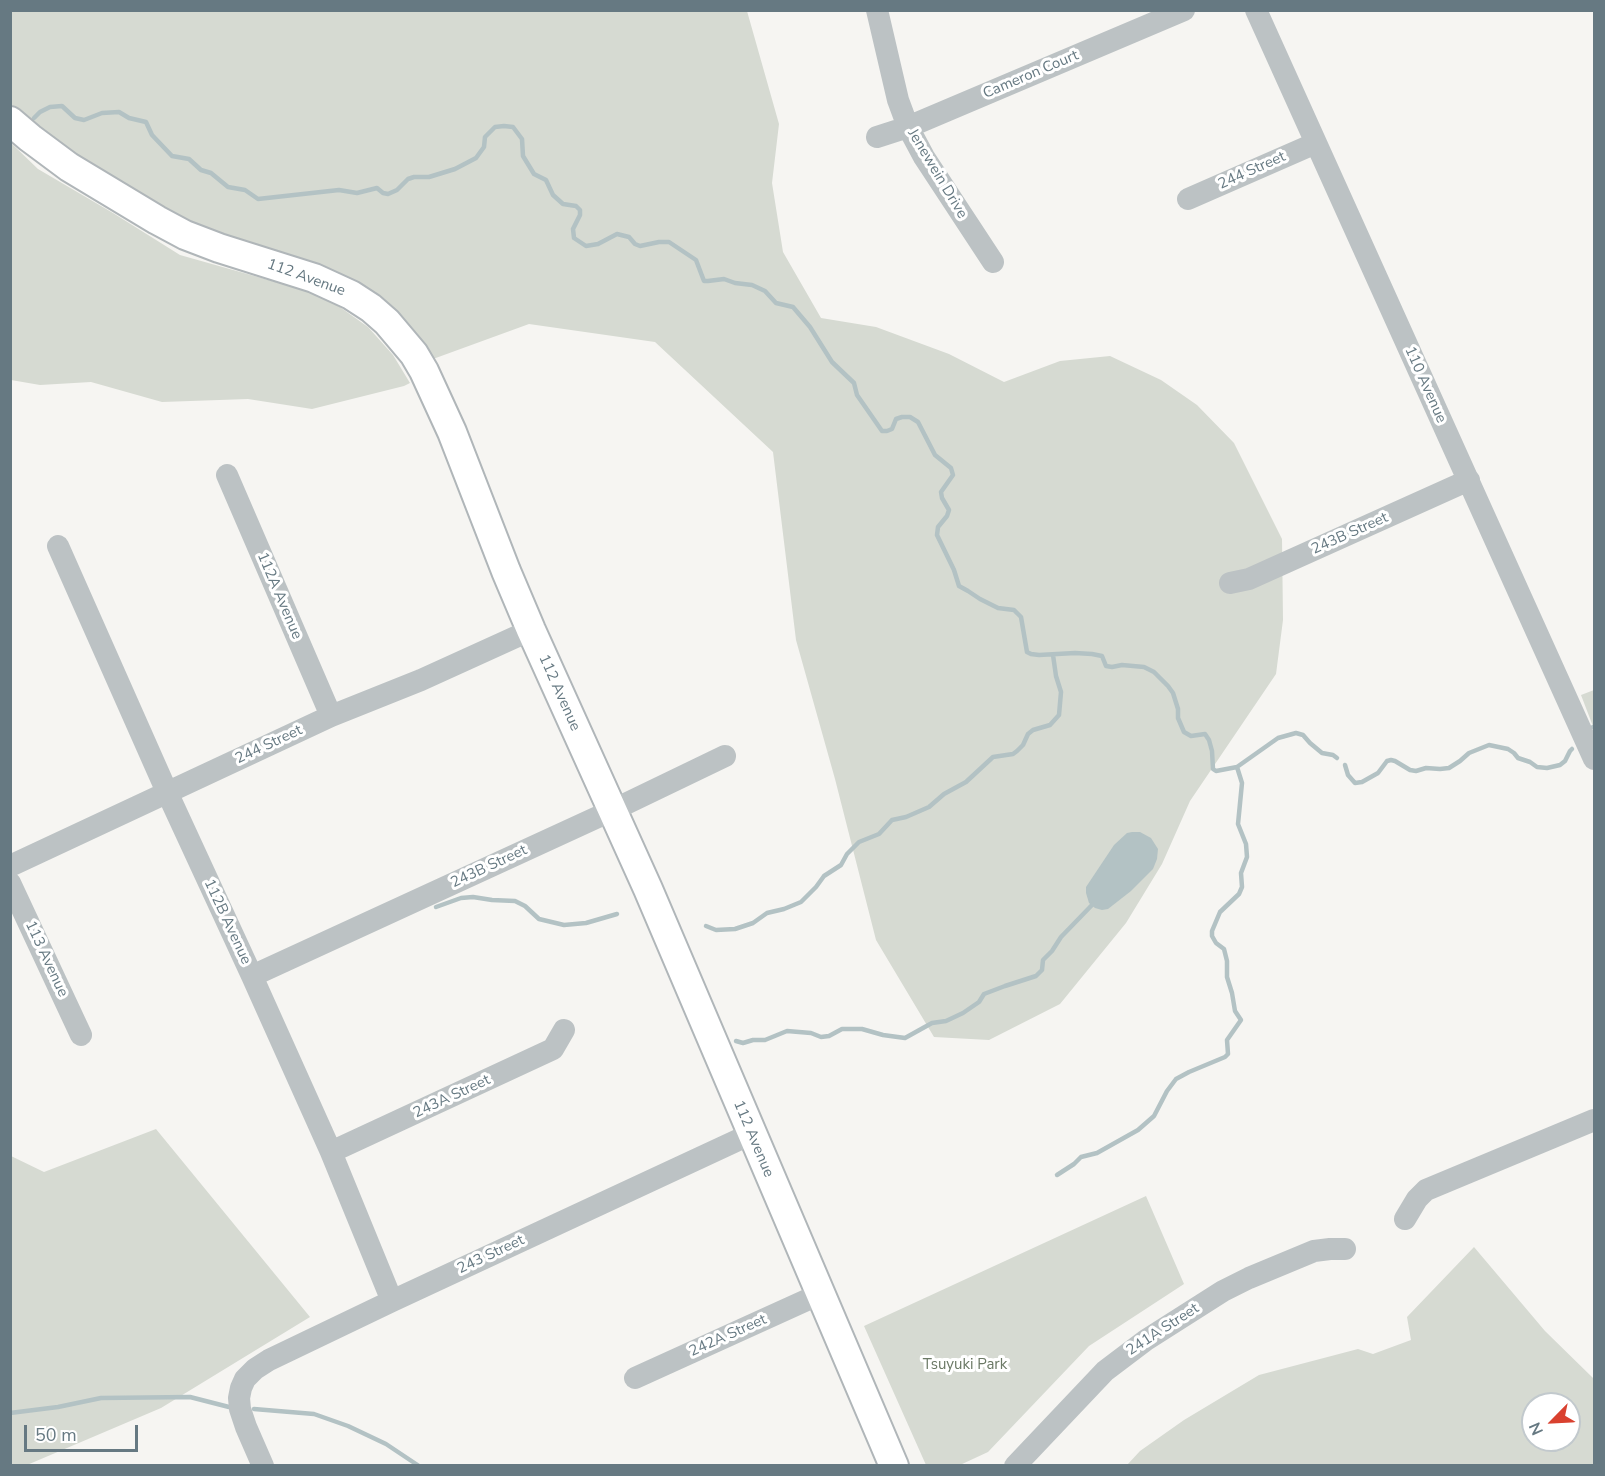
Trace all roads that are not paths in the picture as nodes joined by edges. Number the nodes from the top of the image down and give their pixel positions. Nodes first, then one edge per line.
1 (876, 10) edge
2 (1184, 10) edge
3 (1256, 10) edge
4 (10, 121) edge
5 (908, 127) junction
6 (877, 137) dead end
7 (1316, 143) junction
8 (1188, 199) dead end
9 (993, 262) dead end
10 (227, 475) dead end
11 (1469, 480) junction
12 (58, 546) dead end
13 (1230, 583) dead end
14 (531, 630) junction
15 (331, 716) junction
16 (725, 756) dead end
17 (1594, 759) edge
18 (167, 792) junction
19 (613, 810) junction
20 (10, 866) edge
21 (10, 883) edge
22 (252, 976) junction
23 (564, 1030) dead end
24 (81, 1035) dead end
25 (1594, 1120) edge
26 (751, 1134) junction
27 (331, 1152) junction
28 (1405, 1219) dead end
29 (1345, 1249) dead end
30 (820, 1294) junction
31 (392, 1301) junction
32 (635, 1378) dead end
33 (262, 1466) edge
34 (894, 1466) edge
35 (1015, 1466) edge

1 - 5 street, Jenewein Drive
2 - 5 street, Cameron Court
3 - 7 street, 110 Avenue
4 - 14 main road, 112 Avenue
5 - 6 street, Cameron Court
5 - 9 street, Jenewein Drive
7 - 8 street, 244 Street
7 - 11 street, 110 Avenue
10 - 15 street, 112A Avenue
11 - 13 street, 243B Street
11 - 17 street, 110 Avenue
12 - 18 street, 112B Avenue
14 - 15 street, 244 Street
14 - 19 main road, 112 Avenue
15 - 18 street, 244 Street
16 - 19 street, 243B Street
18 - 20 street, 244 Street
18 - 22 street, 112B Avenue
19 - 22 street, 243B Street
19 - 26 main road, 112 Avenue
21 - 24 street, 113 Avenue
22 - 27 street, 112B Avenue
23 - 27 street, 243A Street
25 - 28 street
26 - 30 main road, 112 Avenue
26 - 31 street, 243 Street
27 - 31 street, 112B Avenue
29 - 35 street, 241A Street
30 - 32 street, 242A Street
30 - 34 main road, 112 Avenue
31 - 33 street, 243 Street

